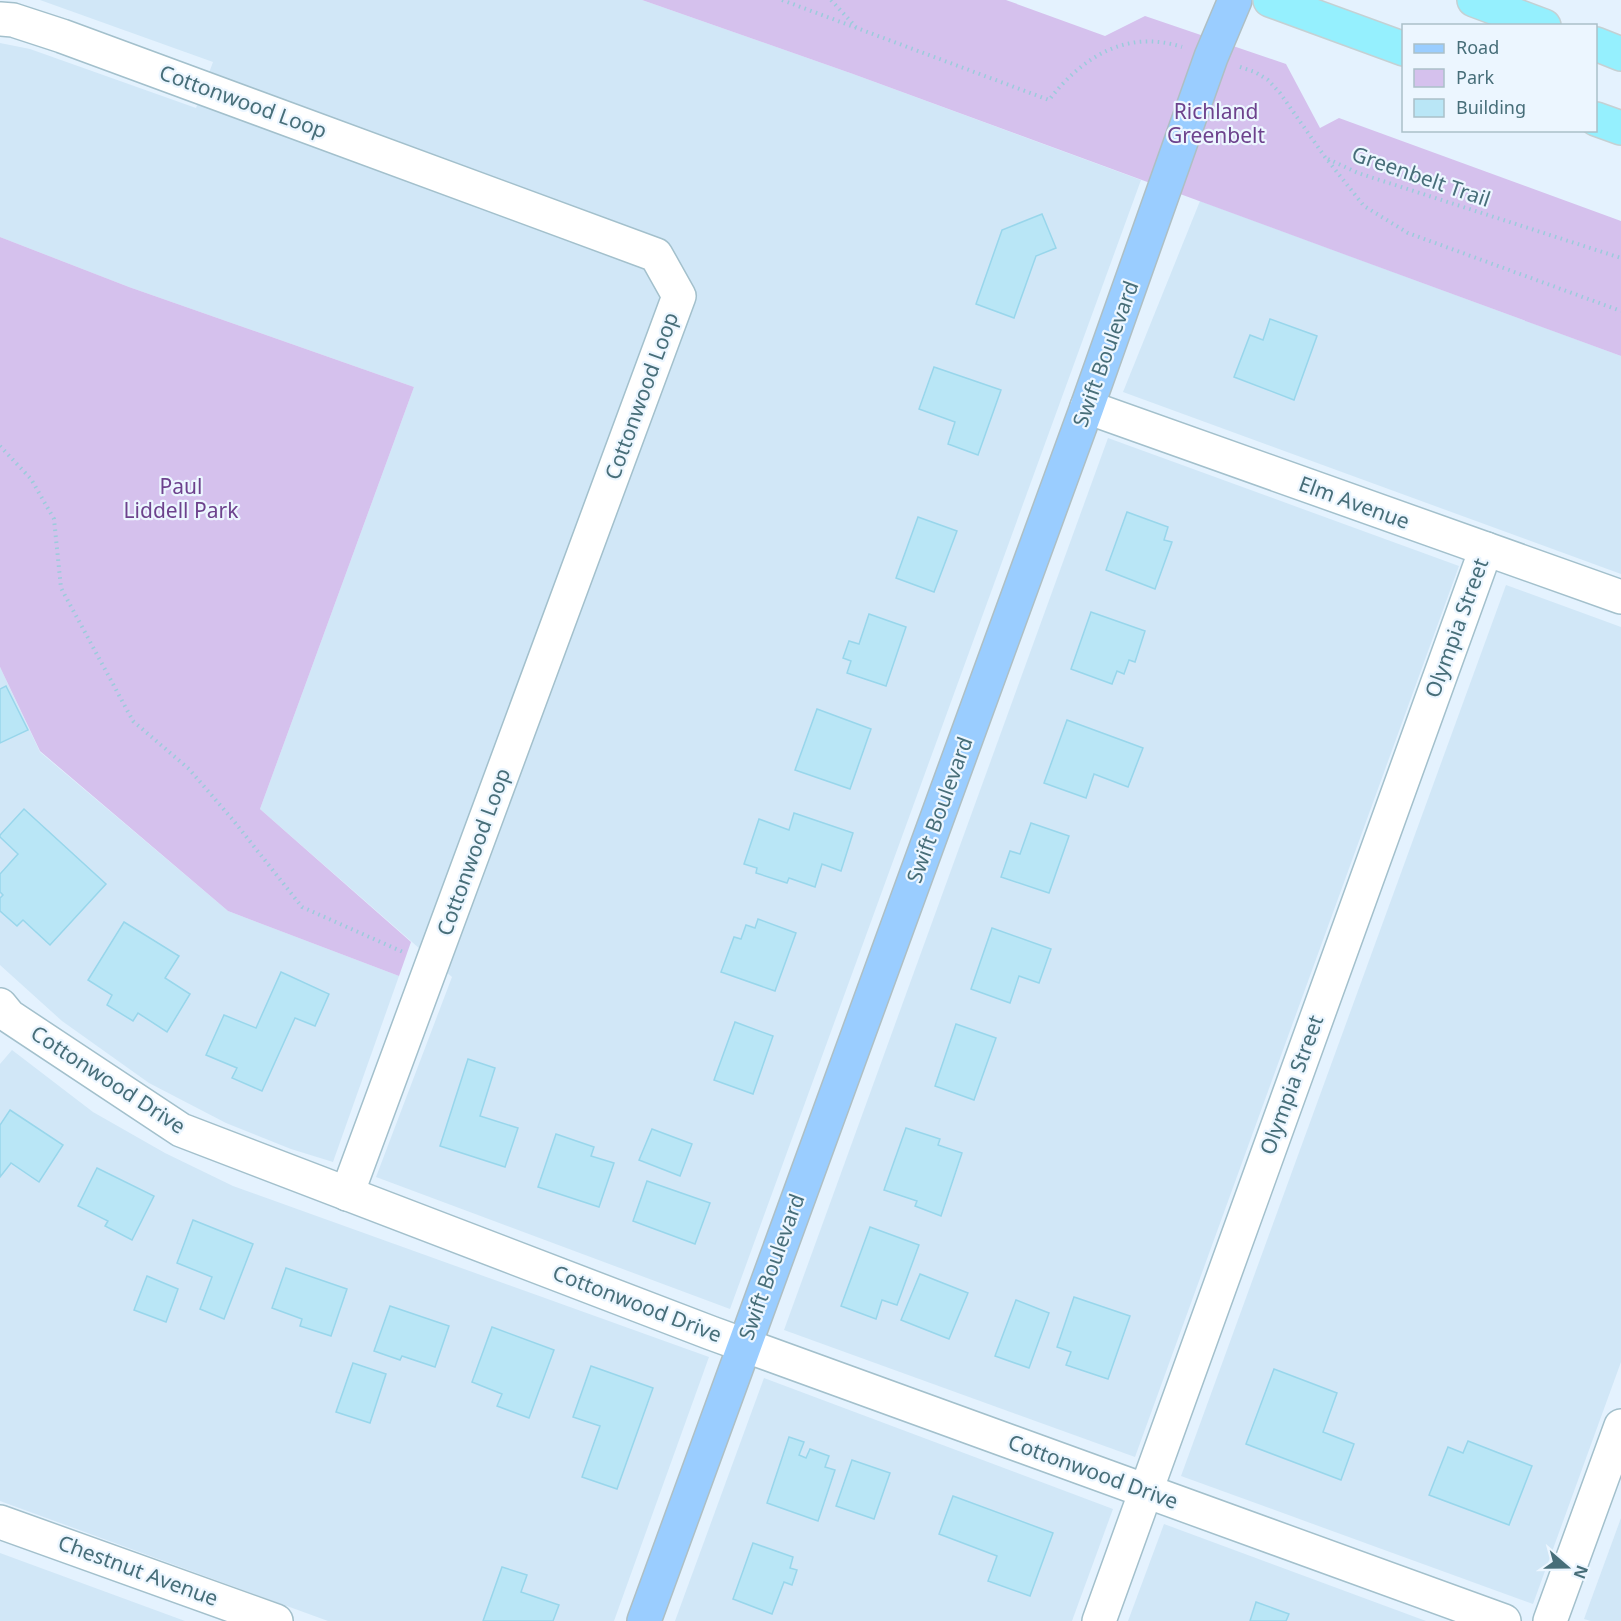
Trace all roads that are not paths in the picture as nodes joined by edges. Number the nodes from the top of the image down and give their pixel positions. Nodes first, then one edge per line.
1 (1235, 0) edge
2 (1270, 0) edge
3 (1474, 0) edge
4 (0, 19) edge
5 (1539, 24) edge
6 (1597, 44) edge
7 (1402, 48) edge
8 (1621, 54) edge
9 (1597, 119) edge
10 (1621, 128) edge
11 (1087, 407) junction
12 (1486, 549) junction
13 (1621, 597) edge
14 (3, 1015) edge
15 (347, 1194) junction
16 (744, 1344) junction
17 (1621, 1426) edge
18 (1145, 1490) junction
19 (0, 1522) edge
20 (276, 1621) edge
21 (644, 1621) edge
22 (1099, 1621) edge
23 (1504, 1621) edge
24 (1550, 1621) edge

1 - 11 main road, Swift Boulevard
2 - 7 highway
3 - 5 highway
4 - 15 street, Cottonwood Loop
6 - 8 highway
9 - 10 highway
11 - 12 street, Elm Avenue
11 - 16 main road, Swift Boulevard
12 - 13 street, Elm Avenue
12 - 18 street, Olympia Street
14 - 15 street, Cottonwood Drive
15 - 16 street, Cottonwood Drive
16 - 18 street, Cottonwood Drive
16 - 21 main road, Swift Boulevard
17 - 24 street
18 - 22 street, Olympia Street
18 - 23 street, Cottonwood Drive
19 - 20 street, Chestnut Avenue

